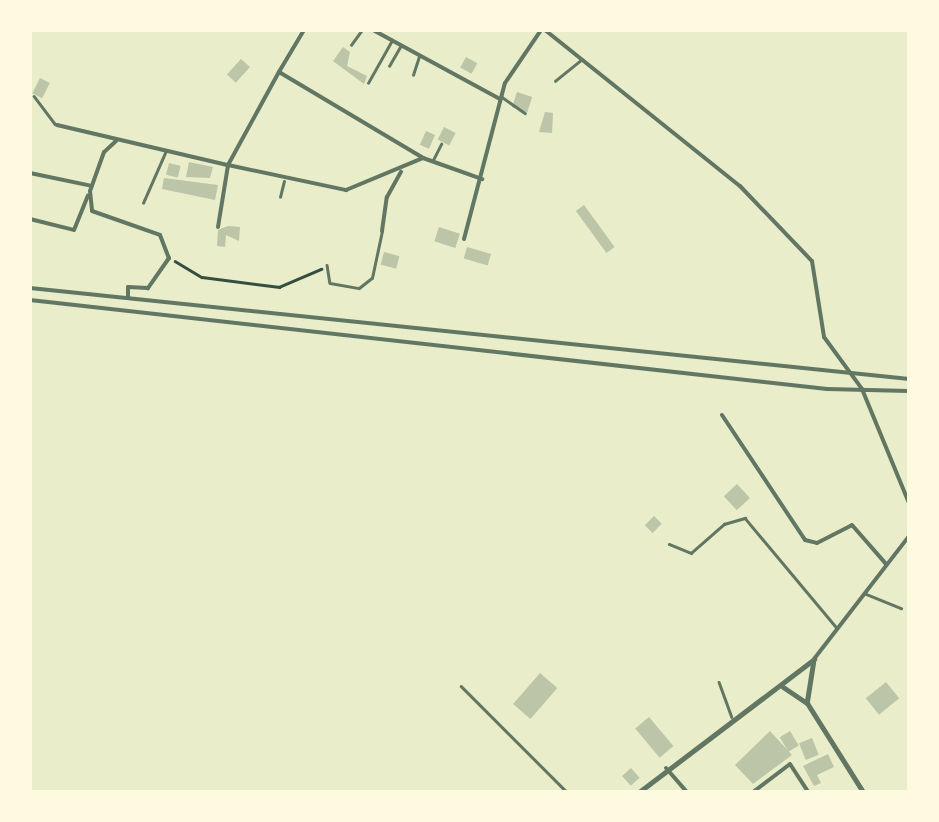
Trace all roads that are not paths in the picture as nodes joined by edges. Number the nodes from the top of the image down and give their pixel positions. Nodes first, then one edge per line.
1 (304, 30) edge
2 (362, 30) edge
3 (373, 30) edge
4 (543, 30) edge
5 (391, 40) junction
6 (351, 45) dead end
7 (400, 46) junction
8 (418, 57) junction
9 (582, 59) junction
10 (389, 66) dead end
11 (279, 72) junction
12 (412, 75) dead end
13 (555, 81) dead end
14 (368, 83) dead end
15 (34, 96) dead end
16 (500, 98) junction
17 (525, 113) dead end
18 (57, 126) joint
19 (116, 141) junction
20 (441, 144) dead end
21 (166, 152) junction
22 (423, 158) junction
23 (433, 160) junction
24 (228, 165) junction
25 (401, 172) junction
26 (30, 173) edge
27 (482, 179) junction
28 (284, 180) junction
29 (91, 188) junction
30 (280, 198) dead end
31 (143, 203) dead end
32 (30, 219) edge
33 (218, 227) dead end
34 (382, 231) joint
35 (464, 239) dead end
36 (327, 265) road end
37 (30, 288) edge
38 (128, 297) junction
39 (30, 300) edge
40 (854, 378) junction
41 (909, 379) edge
42 (862, 389) junction
43 (909, 391) edge
44 (722, 415) dead end
45 (909, 503) edge
46 (909, 536) edge
47 (669, 544) dead end
48 (886, 564) junction
49 (864, 594) junction
50 (901, 608) dead end
51 (838, 629) junction
52 (814, 660) junction
53 (720, 682) dead end
54 (461, 686) dead end
55 (783, 687) junction
56 (807, 703) junction
57 (732, 717) junction
58 (666, 768) junction
59 (642, 791) edge
60 (862, 791) edge
61 (567, 792) edge
62 (687, 792) edge
63 (753, 792) edge
64 (808, 792) edge

1 - 11 street
2 - 6 lane
3 - 5 street
4 - 9 street
4 - 16 street
5 - 7 street
5 - 14 lane
7 - 8 street
7 - 10 lane
8 - 12 lane
8 - 16 street
9 - 13 lane
9 - 40 street
11 - 22 street
11 - 24 street
15 - 18 lane
16 - 17 lane
16 - 27 street
18 - 19 street
19 - 21 street
19 - 29 street
20 - 23 lane
21 - 24 street
21 - 31 lane
22 - 23 street
22 - 25 street
23 - 27 street
24 - 28 street
24 - 33 street
25 - 28 street
25 - 34 street
26 - 29 street
27 - 35 street
28 - 30 lane
29 - 32 street
29 - 38 street
34 - 36 lane
37 - 38 street
38 - 40 street
39 - 42 street
40 - 41 street
40 - 42 street
42 - 43 street
42 - 45 street
44 - 48 street
46 - 48 street
47 - 51 lane
48 - 49 street
49 - 50 lane
49 - 51 street
51 - 52 street
52 - 55 street
52 - 56 street
53 - 57 lane
54 - 61 lane
55 - 56 street
55 - 57 street
56 - 60 street
57 - 58 street
58 - 59 street
58 - 62 street
63 - 64 street

